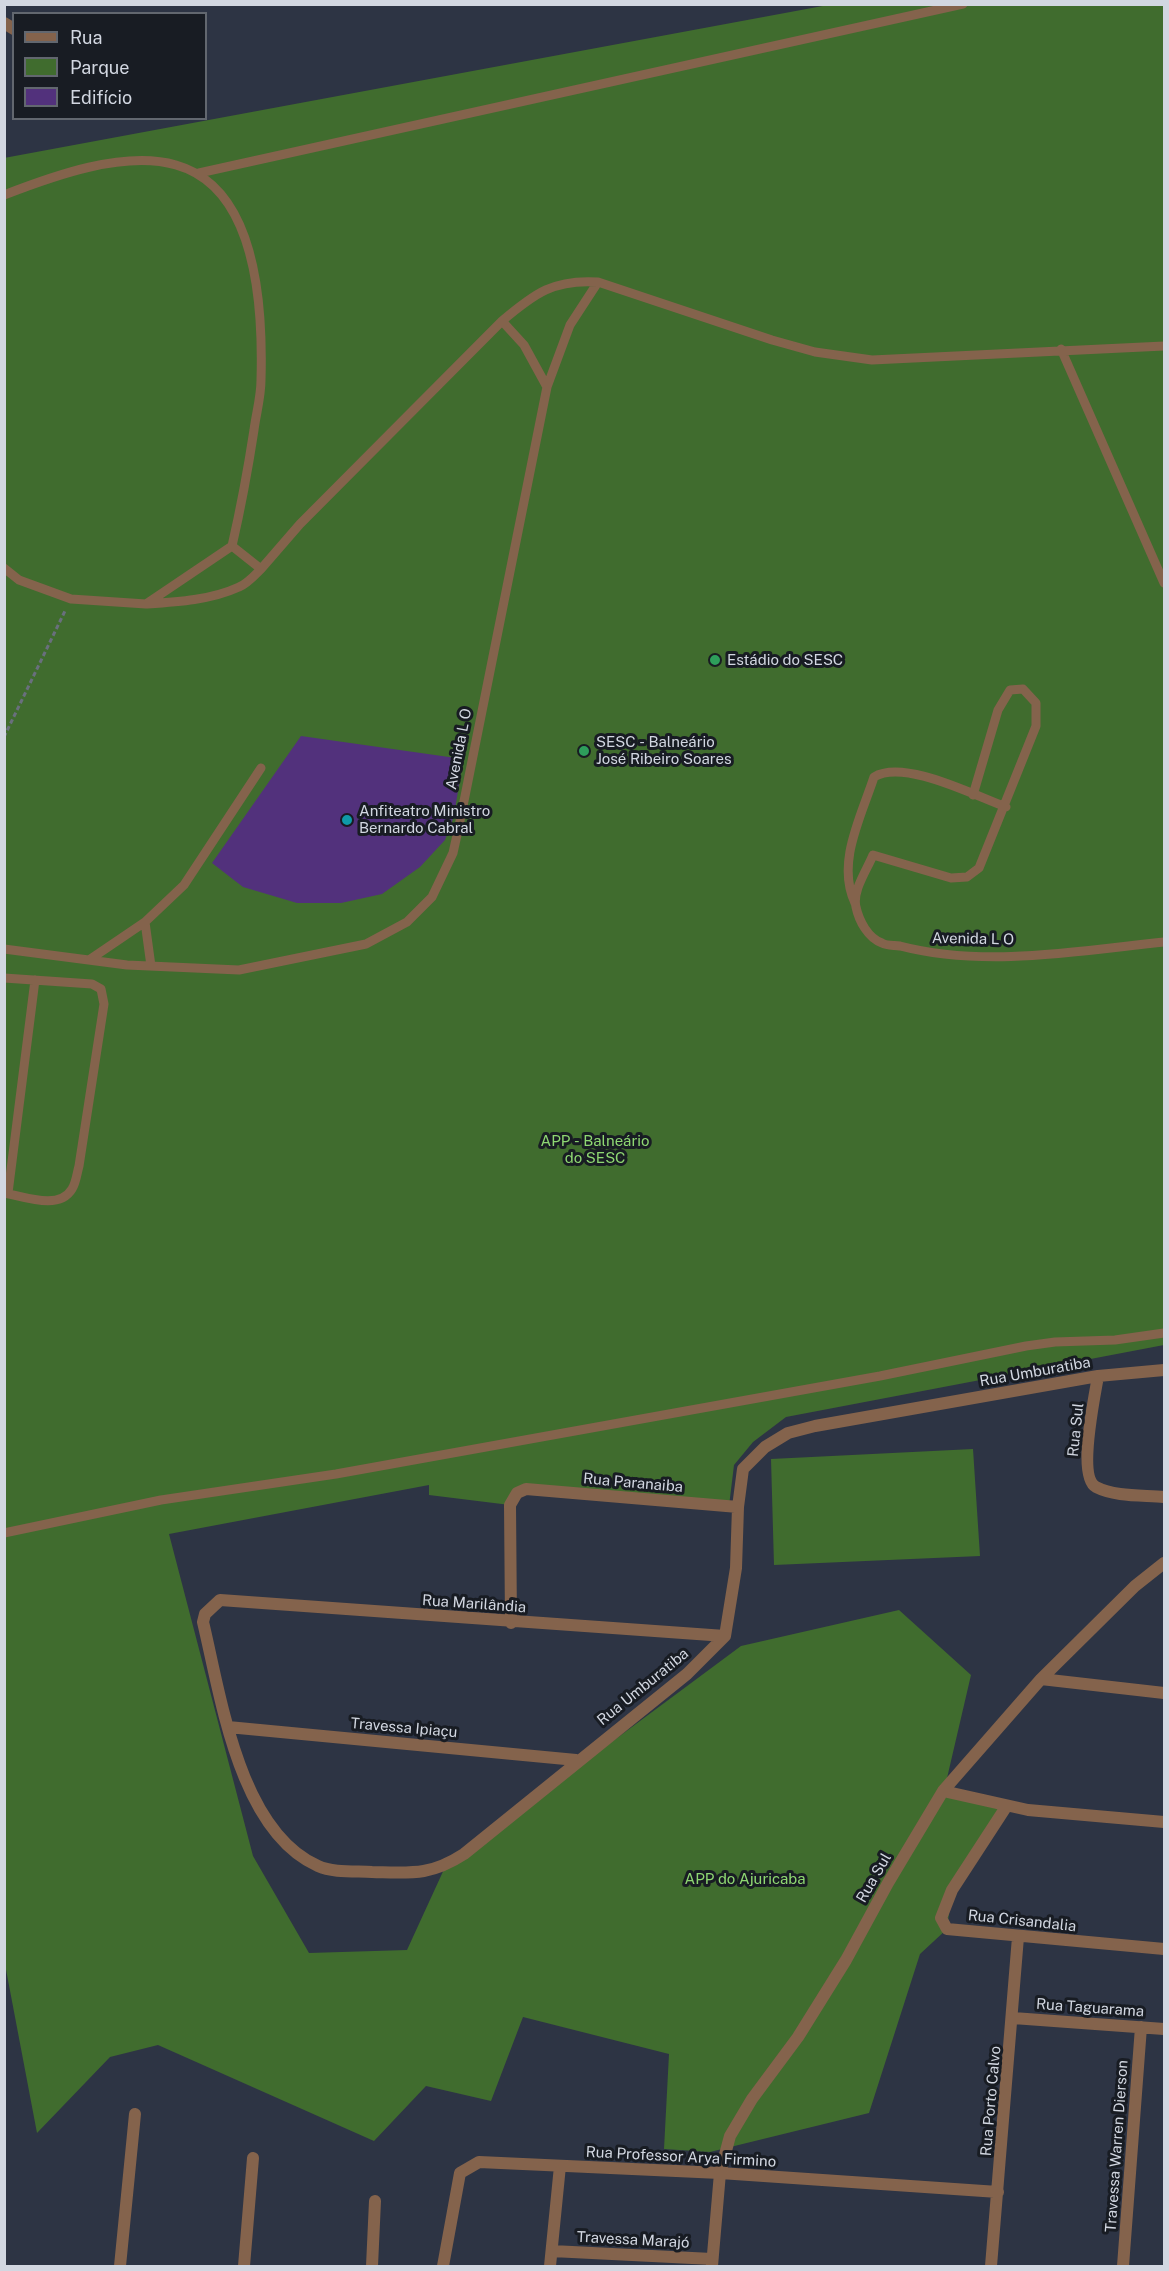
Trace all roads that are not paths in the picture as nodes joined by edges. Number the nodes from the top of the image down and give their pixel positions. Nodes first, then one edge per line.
1 (963, 4) edge
2 (199, 173) junction
3 (4, 195) edge
4 (598, 282) junction
5 (502, 321) junction
6 (1164, 346) edge
7 (1061, 349) junction
8 (547, 387) junction
9 (232, 546) junction
10 (4, 568) edge
11 (261, 569) junction
12 (1164, 583) edge
13 (146, 604) junction
14 (261, 768) dead end
15 (973, 795) junction
16 (1006, 807) junction
17 (856, 906) junction
18 (145, 922) junction
19 (1164, 942) edge
20 (5, 949) edge
21 (4, 953) edge
22 (89, 960) junction
23 (151, 966) junction
24 (4, 978) edge
25 (34, 980) junction
26 (6, 1193) edge
27 (1164, 1333) edge
28 (1164, 1370) edge
29 (1098, 1376) junction
30 (1164, 1497) edge
31 (738, 1507) junction
32 (4, 1533) edge
33 (1164, 1563) edge
34 (220, 1600) joint
35 (511, 1623) junction
36 (725, 1636) junction
37 (1041, 1679) junction
38 (1164, 1693) edge
39 (228, 1727) junction
40 (576, 1760) junction
41 (943, 1791) junction
42 (1006, 1807) junction
43 (1164, 1822) edge
44 (1018, 1937) junction
45 (1164, 1949) edge
46 (1013, 2018) junction
47 (1141, 2027) junction
48 (1164, 2029) edge
49 (135, 2114) dead end
50 (253, 2157) dead end
51 (560, 2166) junction
52 (720, 2173) junction
53 (998, 2192) junction
54 (375, 2201) dead end
55 (552, 2251) junction
56 (712, 2263) edge
57 (120, 2266) edge
58 (244, 2266) edge
59 (372, 2266) edge
60 (443, 2266) edge
61 (550, 2266) edge
62 (991, 2266) edge
63 (1123, 2266) edge

1 - 2 lane
2 - 3 lane
2 - 9 lane
4 - 5 lane
4 - 7 lane
4 - 8 lane, Avenida L O
5 - 8 lane
5 - 11 lane
6 - 7 lane
7 - 12 lane
8 - 23 lane, Avenida L O
9 - 11 lane
9 - 13 lane
10 - 13 lane
11 - 13 lane
14 - 18 lane
15 - 16 lane
15 - 16 lane
15 - 17 lane, Avenida L O
16 - 17 lane
17 - 19 lane, Avenida L O
18 - 22 lane
18 - 23 lane
20 - 21 lane
20 - 22 lane, Avenida L O
22 - 23 lane, Avenida L O
24 - 25 lane
25 - 26 lane
25 - 26 lane
27 - 32 lane
28 - 29 street, Rua Umburatiba
29 - 30 street, Rua Sul
29 - 31 street, Rua Umburatiba
31 - 35 street, Rua Paranaiba
31 - 36 street, Rua Umburatiba
33 - 37 street, Rua Sul
34 - 35 street, Rua Marilândia
34 - 39 street, Rua Umburatiba
35 - 36 street, Rua Marilândia
36 - 40 street, Rua Umburatiba
37 - 38 street
37 - 41 street, Rua Sul
39 - 40 street, Travessa Ipiaçu
39 - 40 street, Rua Umburatiba
41 - 42 street
41 - 52 street, Rua Sul
42 - 43 street
42 - 44 street, Rua Crisandalia
44 - 45 street, Rua Crisandalia
44 - 46 street, Rua Porto Calvo
46 - 47 street, Rua Taguarama
46 - 53 street, Rua Porto Calvo
47 - 48 street, Rua Taguarama
47 - 63 street, Travessa Warren Dierson
49 - 57 street
50 - 58 street
51 - 52 street, Rua Professor Arya Firmino
51 - 55 street
51 - 60 street, Rua Professor Arya Firmino
52 - 53 street, Rua Professor Arya Firmino
52 - 56 street, Rua Sul
53 - 62 street, Rua Porto Calvo
54 - 59 street
55 - 56 street, Travessa Marajó
55 - 61 street

